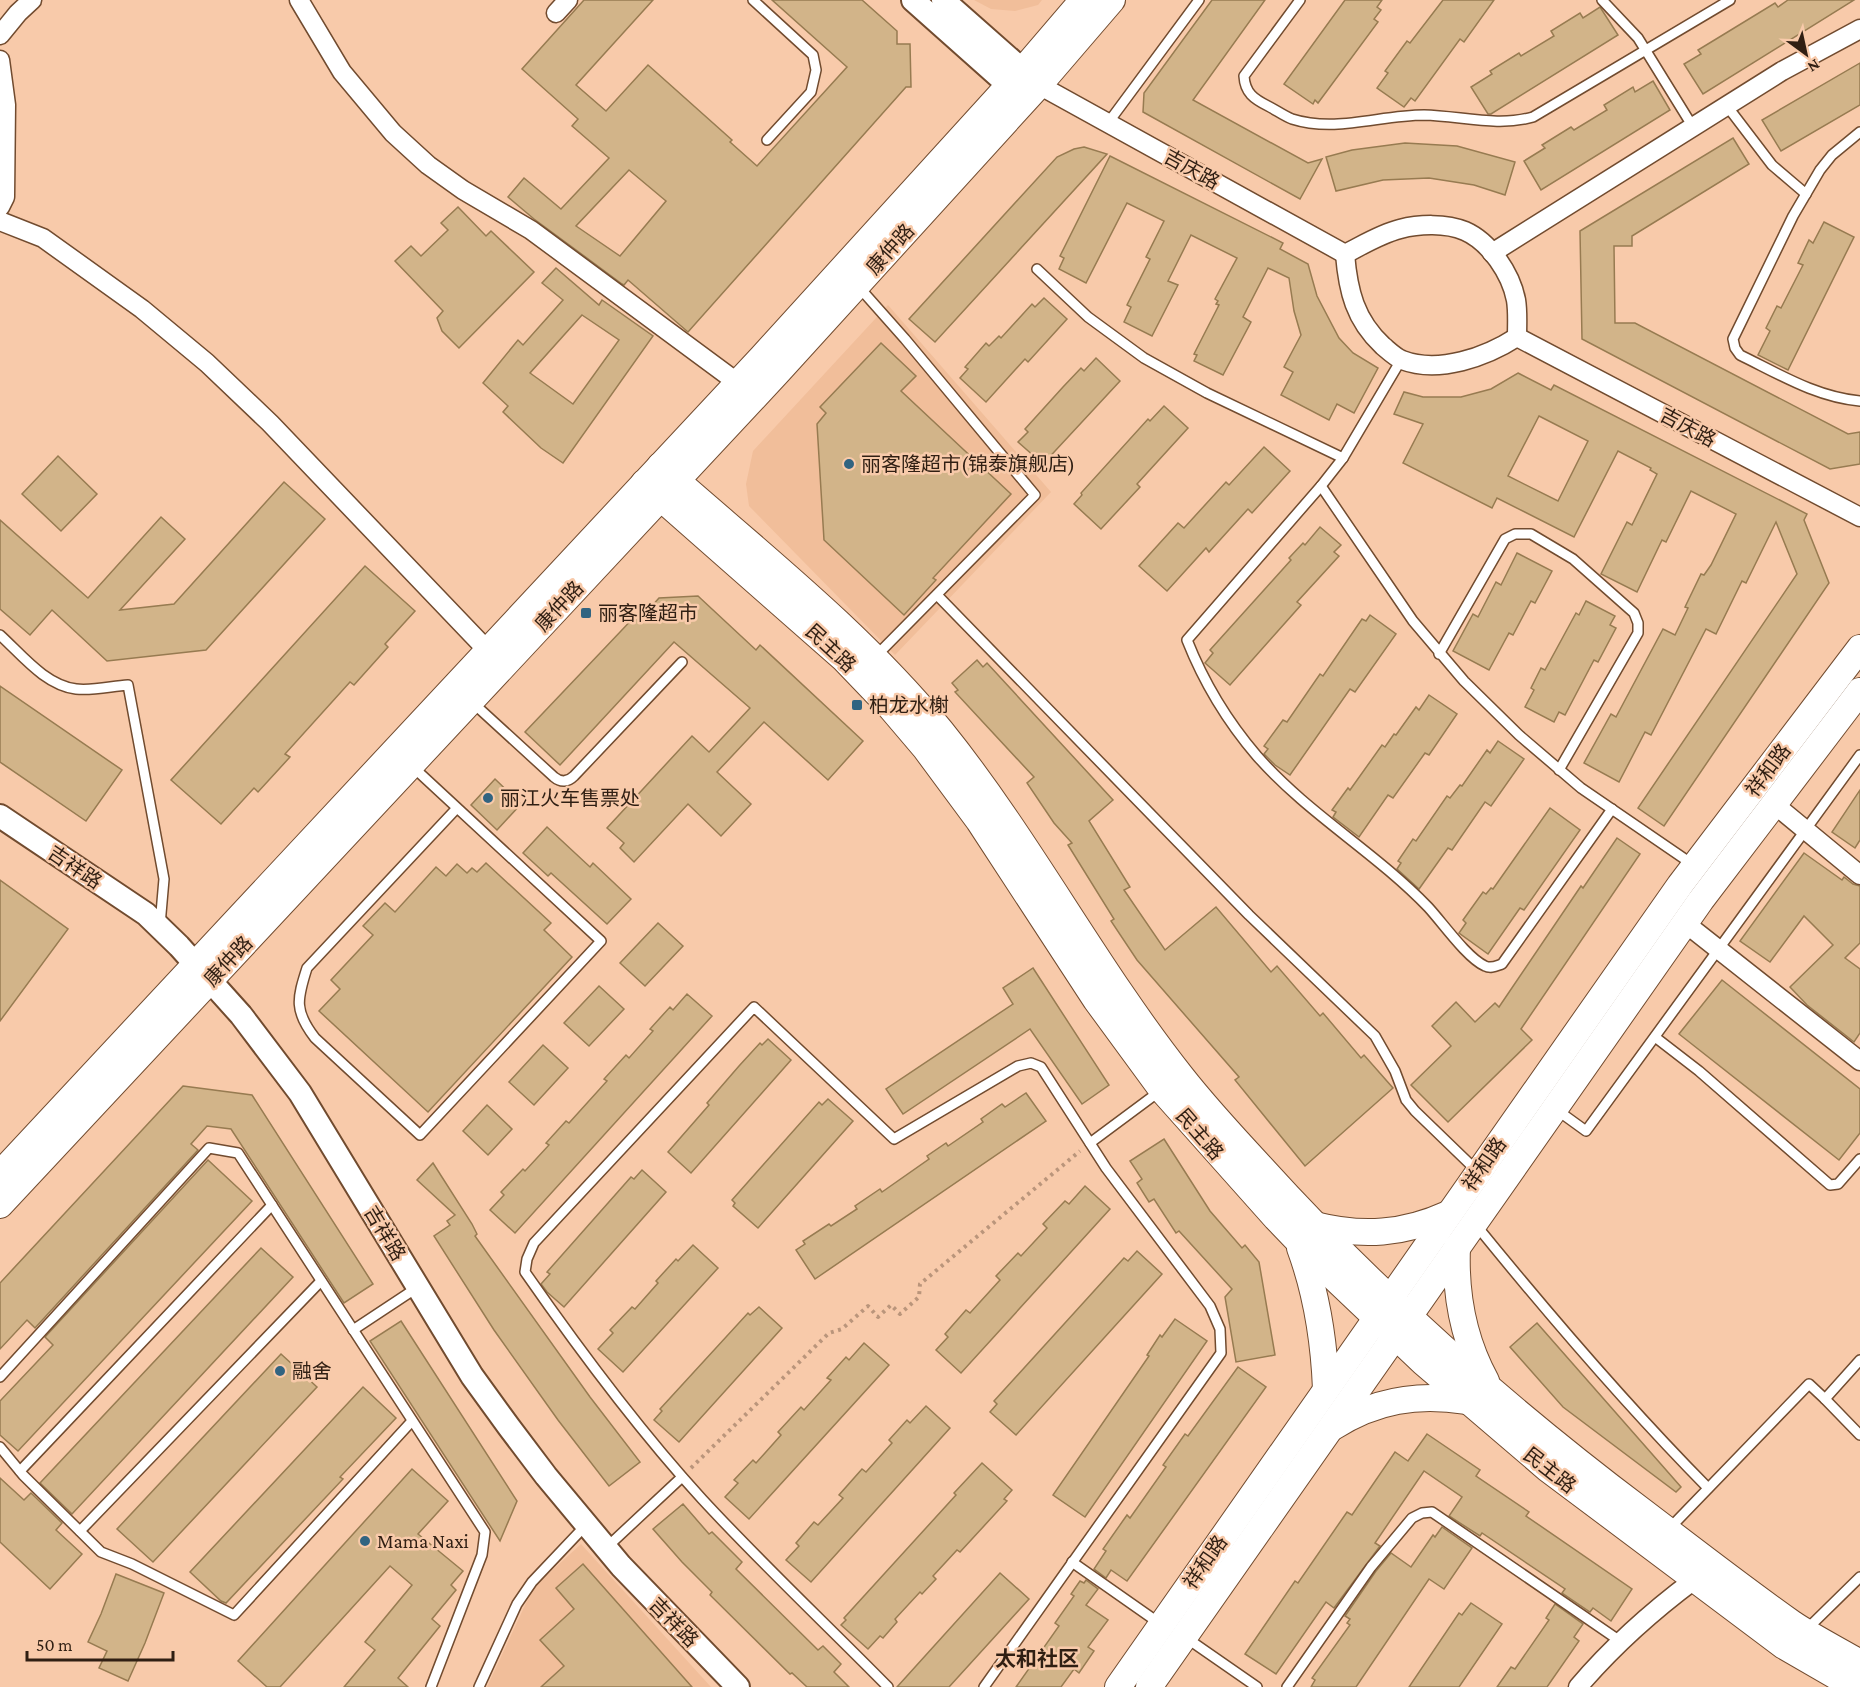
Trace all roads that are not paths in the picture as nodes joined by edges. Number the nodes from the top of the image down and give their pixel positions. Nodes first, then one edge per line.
1 (32, 0) edge
2 (298, 0) edge
3 (753, 0) edge
4 (913, 0) edge
5 (943, 0) edge
6 (1083, 0) edge
7 (1112, 0) edge
8 (1199, 0) edge
9 (1300, 0) edge
10 (1602, 0) edge
11 (1730, 0) edge
12 (1860, 29) edge
13 (0, 35) edge
14 (1646, 51) junction
15 (0, 60) edge
16 (1027, 85) junction
17 (1727, 106) junction
18 (1108, 123) junction
19 (1693, 127) junction
20 (1860, 132) edge
21 (767, 140) dead end
22 (1806, 194) junction
23 (0, 207) edge
24 (0, 221) edge
25 (1492, 253) junction
26 (1345, 254) junction
27 (1037, 269) dead end
28 (857, 285) junction
29 (1516, 337) junction
30 (1401, 360) junction
31 (738, 383) junction
32 (1860, 401) edge
33 (1343, 458) junction
34 (660, 482) junction
35 (1321, 486) junction
36 (1860, 517) edge
37 (937, 595) junction
38 (0, 635) edge
39 (1860, 648) edge
40 (488, 651) junction
41 (1439, 654) junction
42 (875, 657) junction
43 (682, 662) dead end
44 (1860, 691) edge
45 (471, 701) junction
46 (1860, 755) edge
47 (411, 765) junction
48 (1559, 770) junction
49 (1774, 804) junction
50 (457, 808) junction
51 (1612, 809) junction
52 (0, 816) edge
53 (1805, 830) junction
54 (1694, 866) junction
55 (1860, 875) edge
56 (1685, 923) junction
57 (160, 927) junction
58 (1719, 948) junction
59 (203, 972) junction
60 (1655, 1037) junction
61 (1860, 1061) edge
62 (1162, 1090) junction
63 (1555, 1108) junction
64 (1090, 1143) junction
65 (1860, 1159) edge
66 (1478, 1172) junction
67 (0, 1174) edge
68 (0, 1205) edge
69 (272, 1205) junction
70 (1448, 1214) junction
71 (1474, 1223) junction
72 (1306, 1233) junction
73 (1457, 1247) junction
74 (321, 1281) junction
75 (418, 1287) junction
76 (1382, 1308) junction
77 (1401, 1326) junction
78 (353, 1330) junction
79 (1860, 1360) edge
80 (0, 1377) edge
81 (1326, 1389) junction
82 (1491, 1392) junction
83 (1825, 1398) junction
84 (1466, 1401) junction
85 (412, 1421) junction
86 (1328, 1431) junction
87 (1860, 1435) edge
88 (0, 1447) edge
89 (20, 1471) junction
90 (682, 1476) junction
91 (1708, 1488) junction
92 (586, 1525) junction
93 (1668, 1530) junction
94 (80, 1531) junction
95 (606, 1548) junction
96 (1072, 1562) junction
97 (1860, 1577) edge
98 (1694, 1580) junction
99 (1161, 1624) junction
100 (1805, 1631) junction
101 (1184, 1637) junction
102 (1620, 1641) junction
103 (1860, 1663) edge
104 (1820, 1676) edge
105 (1581, 1686) edge
106 (431, 1687) edge
107 (479, 1687) edge
108 (738, 1687) edge
109 (888, 1687) edge
110 (984, 1687) edge
111 (1118, 1687) edge
112 (1149, 1687) edge
113 (1257, 1687) edge
114 (1287, 1687) edge
115 (1855, 1687) edge

1 - 13 street
2 - 31 street
3 - 21 lane
4 - 16 street, 吉庆路
5 - 16 street, 吉庆路
6 - 16 main road, 康仲路
7 - 16 main road, 康仲路
8 - 18 lane
9 - 14 lane
10 - 14 lane
11 - 14 lane
12 - 17 street
14 - 19 lane
15 - 23 street
16 - 18 street, 吉庆路
16 - 28 main road, 康仲路
16 - 31 main road, 康仲路
17 - 19 street
17 - 22 lane
18 - 26 street, 吉庆路
19 - 25 street
20 - 22 lane
22 - 32 lane
24 - 40 street
25 - 26 street
25 - 29 street
26 - 30 street
27 - 33 lane
28 - 34 main road, 康仲路
28 - 37 lane
29 - 30 street
29 - 36 street, 吉庆路
30 - 33 lane
31 - 34 main road, 康仲路
33 - 35 lane
34 - 40 main road, 康仲路
34 - 42 main road, 民主路
34 - 45 main road, 康仲路
34 - 62 main road, 民主路
35 - 41 lane
35 - 51 lane
37 - 42 lane
37 - 66 lane
38 - 57 lane
39 - 54 main road, 祥和路
40 - 59 main road, 康仲路
41 - 48 lane
41 - 48 lane
42 - 72 main road, 民主路
43 - 45 lane
44 - 49 main road, 祥和路
45 - 47 main road, 康仲路
46 - 53 lane
47 - 50 lane
47 - 59 main road, 康仲路
48 - 51 lane
49 - 53 street
49 - 56 main road, 祥和路
50 - 50 lane
51 - 54 lane
52 - 57 street, 吉祥路
53 - 55 street
53 - 58 lane
54 - 66 main road, 祥和路
56 - 58 street
56 - 63 main road, 祥和路
57 - 59 street, 吉祥路
58 - 60 lane
58 - 61 street
59 - 67 main road, 康仲路
59 - 68 main road, 康仲路
59 - 75 street, 吉祥路
60 - 63 lane
60 - 65 lane
62 - 64 lane
62 - 72 main road, 民主路
63 - 71 main road, 祥和路
64 - 90 lane
64 - 96 lane
66 - 70 main road, 祥和路
69 - 74 lane
69 - 80 lane
69 - 89 lane
70 - 72 main road
70 - 76 main road, 祥和路
71 - 73 main road, 祥和路
71 - 91 lane
72 - 76 main road, 民主路
72 - 81 main road
73 - 77 main road, 祥和路
73 - 82 main road
74 - 78 lane
74 - 94 lane
75 - 78 lane
75 - 92 street, 吉祥路
76 - 77 main road, 民主路
76 - 81 main road, 祥和路
77 - 82 main road, 民主路
77 - 84 main road, 民主路
77 - 86 main road, 祥和路
78 - 85 lane
79 - 83 lane
81 - 99 main road, 祥和路
82 - 93 main road, 民主路
83 - 87 lane
83 - 91 lane
84 - 86 main road
84 - 98 main road, 民主路
85 - 94 lane
85 - 106 lane
86 - 101 main road, 祥和路
88 - 89 lane
89 - 94 lane
90 - 95 lane
90 - 109 lane
91 - 93 lane
92 - 95 street, 吉祥路
92 - 107 lane
93 - 100 main road, 民主路
95 - 108 street, 吉祥路
96 - 99 lane
96 - 110 lane
97 - 100 lane
98 - 102 street
98 - 104 main road, 民主路
99 - 111 main road, 祥和路
100 - 103 main road, 民主路
101 - 112 main road, 祥和路
101 - 113 lane
102 - 105 street
102 - 114 lane
104 - 115 main road, 民主路

